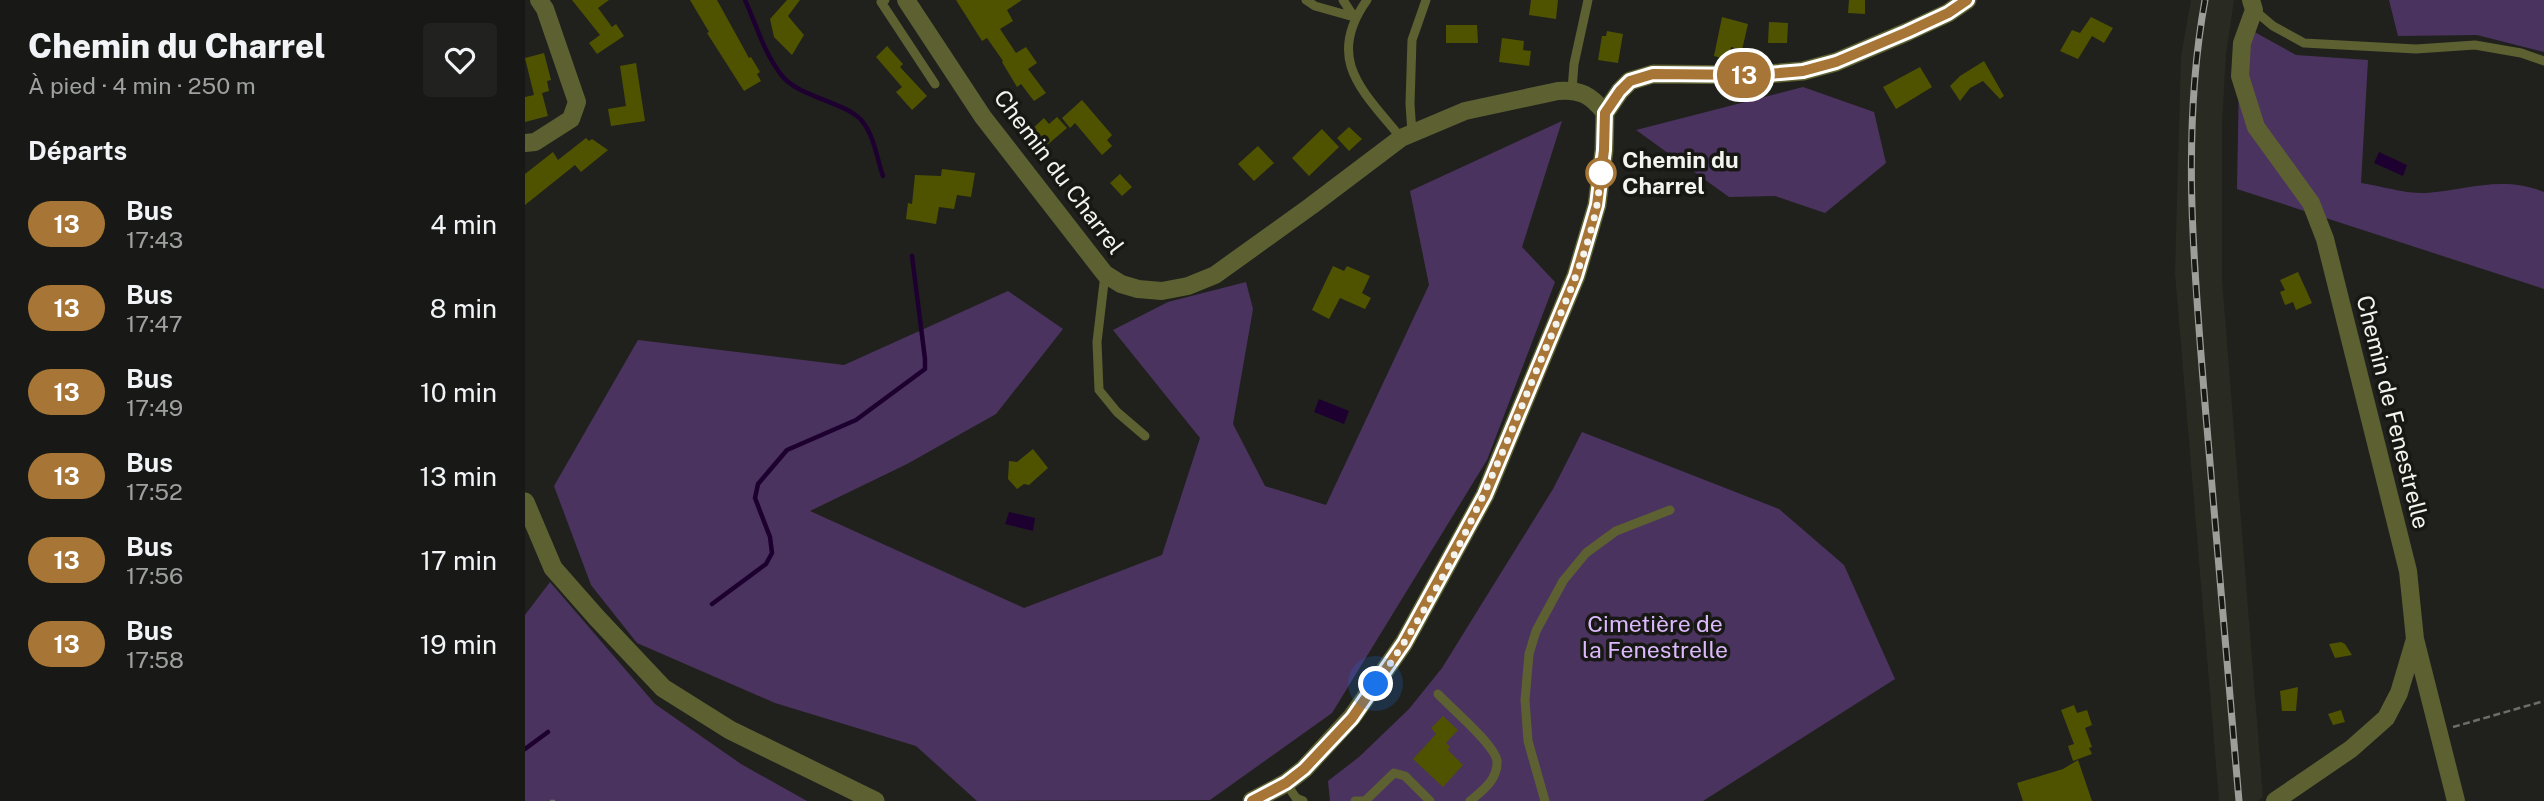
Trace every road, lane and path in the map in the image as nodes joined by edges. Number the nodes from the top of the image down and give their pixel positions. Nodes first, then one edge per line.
1 (540, 0) edge
2 (885, 0) edge
3 (907, 0) edge
4 (1306, 0) edge
5 (1343, 0) edge
6 (1367, 0) edge
7 (1426, 0) edge
8 (1588, 0) edge
9 (1967, 0) edge
10 (2252, 5) edge
11 (1354, 18) junction
12 (2544, 61) edge
13 (935, 84) dead end
14 (1572, 90) junction
15 (1605, 113) junction
16 (1407, 135) junction
17 (525, 142) edge
18 (1105, 274) junction
19 (1145, 436) dead end
20 (525, 502) edge
21 (1670, 510) dead end
22 (2415, 639) junction
23 (1438, 695) dead end
24 (2544, 701) edge
25 (2440, 731) junction
26 (1286, 783) junction
27 (1543, 800) edge
28 (550, 801) edge
29 (555, 801) edge
30 (875, 801) edge
31 (1252, 801) edge
32 (1303, 801) edge
33 (1355, 801) edge
34 (1430, 801) edge
35 (1469, 801) edge
36 (2275, 801) edge
37 (2456, 801) edge

1 - 17 street
2 - 13 lane
3 - 18 street, Chemin du Charrel
4 - 11 lane
5 - 11 lane
6 - 11 lane
7 - 16 lane
8 - 14 lane
9 - 15 street
10 - 12 lane
10 - 22 street, Chemin de Fenestrelle
11 - 16 lane
14 - 15 street
14 - 16 street, Chemin du Charrel
15 - 26 street
16 - 18 street, Chemin du Charrel
18 - 19 lane
20 - 30 street
21 - 27 lane
22 - 25 street
22 - 36 street, Chemin de Fenestrelle
23 - 35 lane
24 - 25 path
25 - 37 street
26 - 31 street
26 - 32 lane
28 - 29 path
33 - 34 lane

